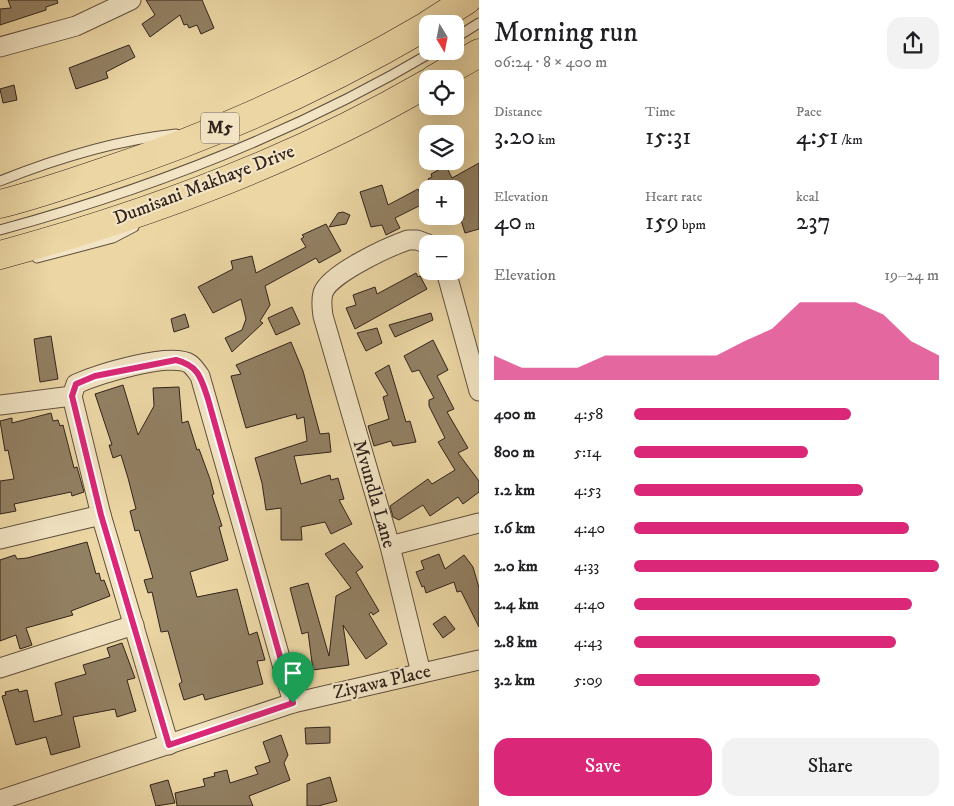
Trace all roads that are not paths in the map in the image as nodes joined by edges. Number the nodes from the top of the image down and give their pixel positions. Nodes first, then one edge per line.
1 (131, 0) edge
2 (467, 0) edge
3 (443, 15) edge
4 (479, 23) edge
5 (419, 29) edge
6 (464, 32) edge
7 (0, 47) edge
8 (479, 53) edge
9 (419, 59) edge
10 (450, 70) edge
11 (419, 88) edge
12 (213, 131) junction
13 (0, 181) edge
14 (206, 188) junction
15 (0, 204) edge
16 (0, 230) edge
17 (419, 241) edge
18 (12, 259) edge
19 (0, 262) edge
20 (448, 280) edge
21 (479, 391) edge
22 (72, 396) junction
23 (0, 405) edge
24 (101, 515) junction
25 (479, 522) edge
26 (0, 539) edge
27 (390, 546) junction
28 (134, 626) junction
29 (479, 660) edge
30 (0, 668) edge
31 (421, 672) junction
32 (293, 703) junction
33 (169, 745) junction
34 (0, 800) edge

1 - 7 street
2 - 3 main road, M5
4 - 6 lane
5 - 12 main road, M5
8 - 10 main road
9 - 16 lane
11 - 14 main road, Dumisani Makhaye Drive
12 - 13 lane
12 - 15 main road, M5
14 - 18 main road, Dumisani Makhaye Drive
14 - 18 lane
17 - 27 street, Mvundla Lane
18 - 19 lane
20 - 21 street
22 - 23 street
22 - 24 street
22 - 32 street
24 - 26 street
24 - 28 street
25 - 27 street
27 - 31 street, Mvundla Lane
28 - 30 street
28 - 33 street
29 - 31 street, Ziyawa Place
31 - 32 street, Ziyawa Place
32 - 33 street, Ziyawa Place
33 - 34 street, Ziyawa Place

